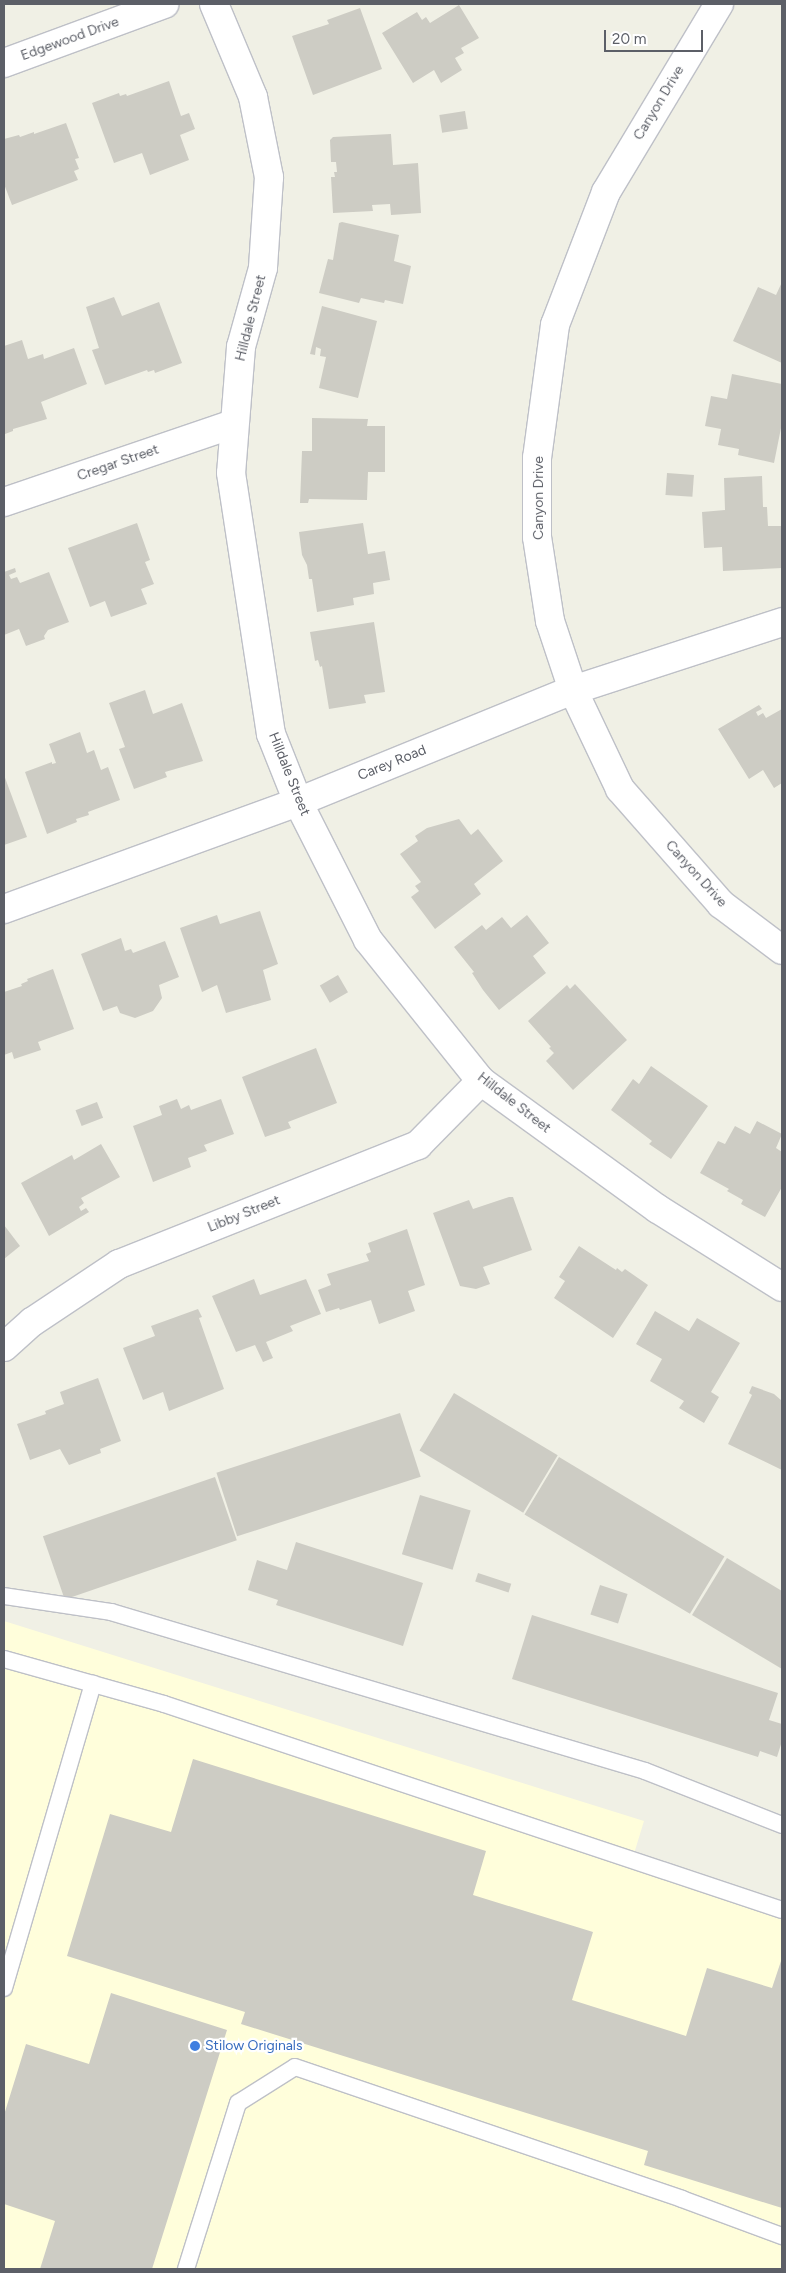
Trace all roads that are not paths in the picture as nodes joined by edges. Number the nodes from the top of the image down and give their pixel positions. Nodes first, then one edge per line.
1 (164, 4) edge
2 (214, 4) edge
3 (719, 4) edge
4 (4, 63) edge
5 (233, 424) junction
6 (4, 502) edge
7 (782, 622) edge
8 (573, 690) junction
9 (298, 802) junction
10 (4, 909) edge
11 (782, 950) edge
12 (481, 1081) junction
13 (782, 1287) edge
14 (4, 1347) edge
15 (4, 1596) edge
16 (4, 1659) edge
17 (93, 1684) junction
18 (782, 1825) edge
19 (782, 1910) edge
20 (4, 1988) edge
21 (782, 2236) edge
22 (186, 2269) edge

1 - 4 street, Edgewood Drive
2 - 5 street, Hilldale Street
3 - 8 street, Canyon Drive
5 - 6 street, Cregar Street
5 - 9 street, Hilldale Street
7 - 8 street, Carey Road
8 - 9 street, Carey Road
8 - 11 street, Canyon Drive
9 - 10 street, Carey Road
9 - 12 street, Hilldale Street
12 - 13 street, Hilldale Street
12 - 14 street, Libby Street
15 - 18 lane
16 - 17 lane
17 - 19 lane
17 - 20 lane
21 - 22 lane

